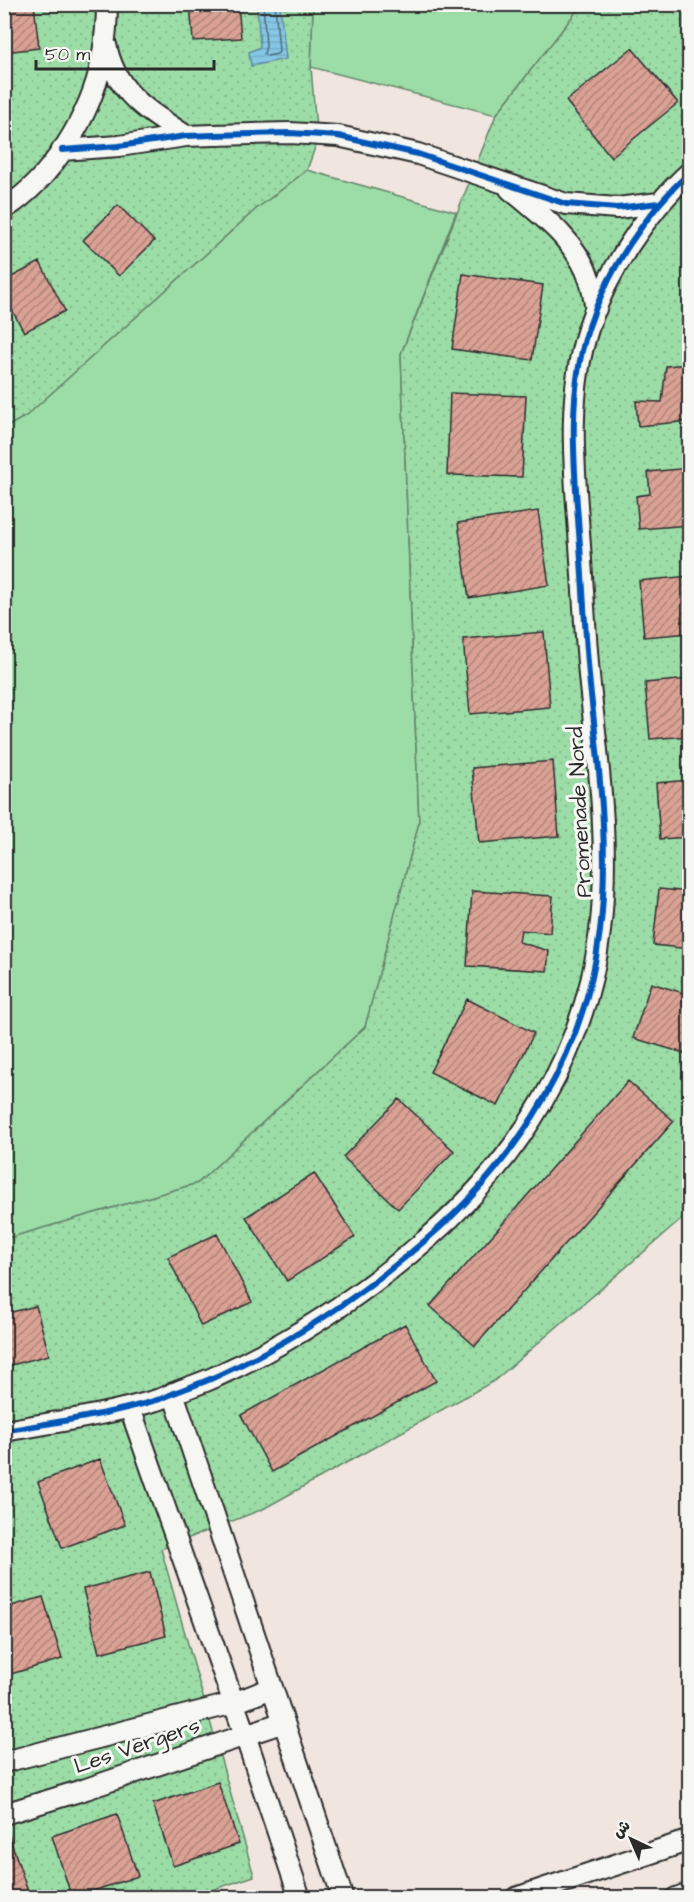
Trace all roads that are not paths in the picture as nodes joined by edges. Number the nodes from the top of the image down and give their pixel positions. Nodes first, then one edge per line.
1 (107, 4) edge
2 (105, 40) junction
3 (186, 136) junction
4 (62, 150) junction
5 (690, 172) edge
6 (503, 183) junction
7 (659, 203) junction
8 (4, 209) edge
9 (596, 309) junction
10 (173, 1393) junction
11 (130, 1408) junction
12 (4, 1431) edge
13 (272, 1688) junction
14 (234, 1703) junction
15 (284, 1722) junction
16 (245, 1735) junction
17 (4, 1762) edge
18 (4, 1814) edge
19 (690, 1840) edge
20 (690, 1893) edge
21 (300, 1898) edge
22 (343, 1898) edge
23 (516, 1898) edge
24 (676, 1898) edge

1 - 2 street
2 - 3 street
2 - 4 street
3 - 4 street
3 - 6 street
4 - 8 street
5 - 7 street, Promenade Nord
6 - 7 street
6 - 9 street
7 - 9 street, Promenade Nord
9 - 10 street, Promenade Nord
10 - 11 street, Promenade Nord
10 - 13 street
11 - 12 street, Promenade Nord
11 - 14 street
13 - 14 street, Les Vergers
13 - 15 street
14 - 16 street
14 - 17 street, Les Vergers
15 - 16 street, Les Vergers
15 - 22 street
16 - 18 street, Les Vergers
16 - 21 street
19 - 23 street
20 - 24 street

